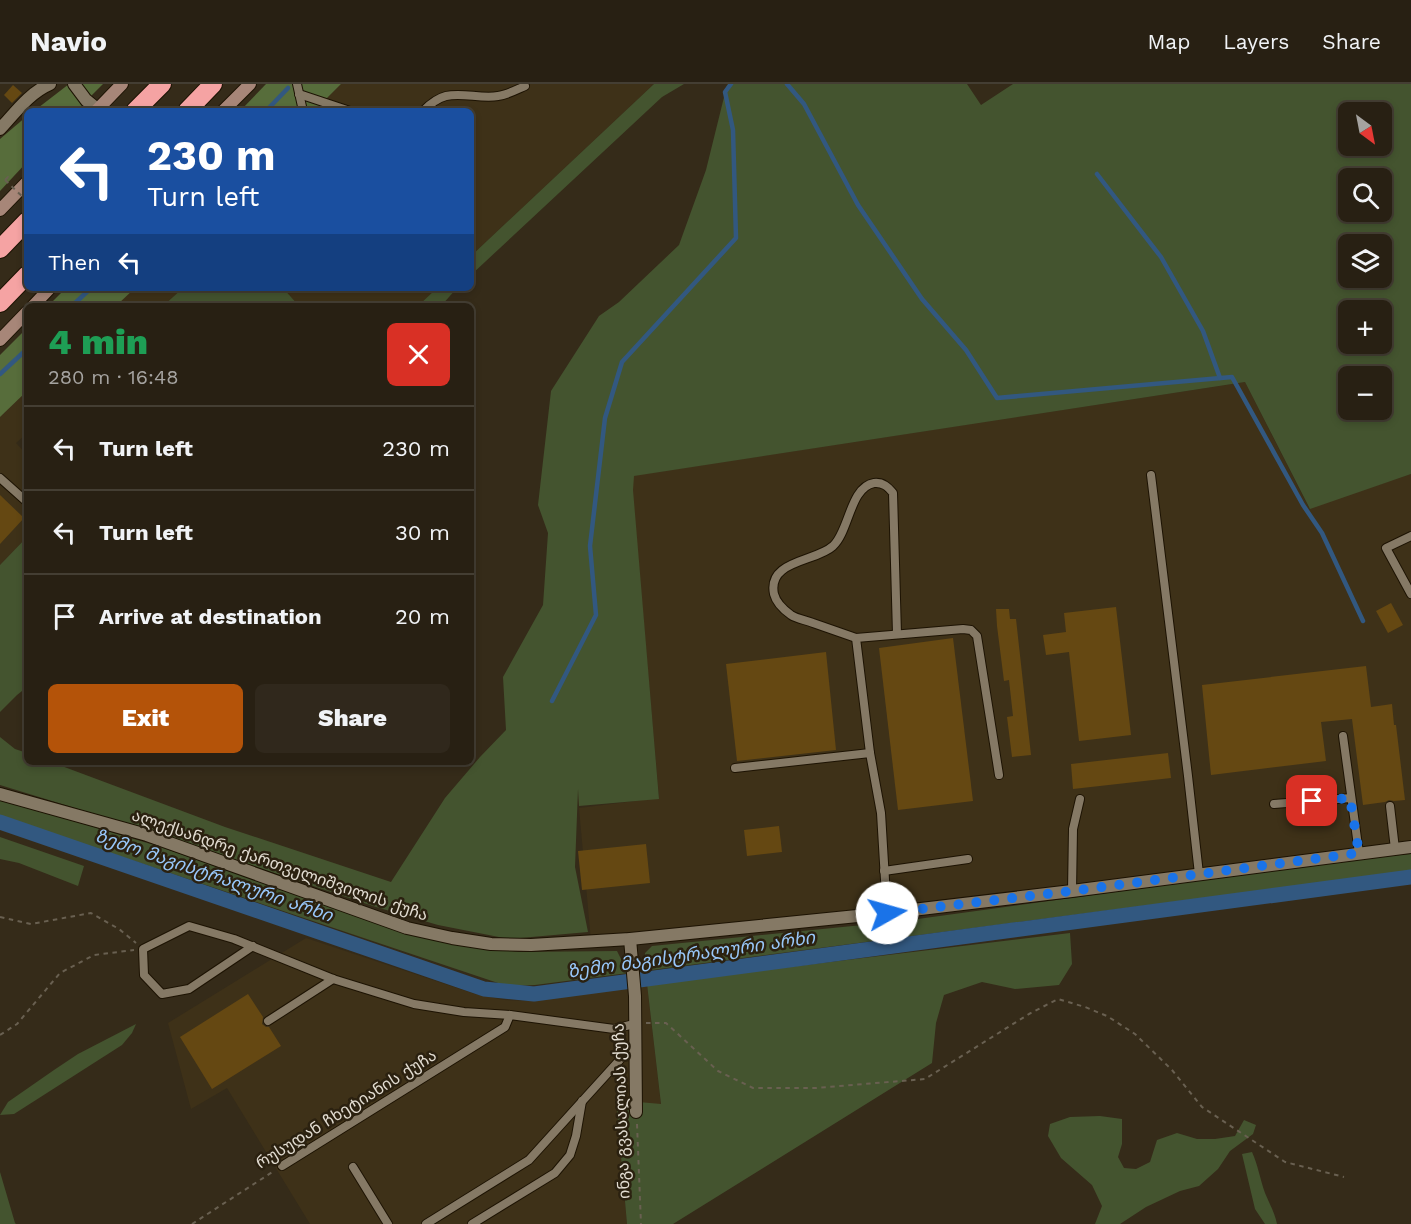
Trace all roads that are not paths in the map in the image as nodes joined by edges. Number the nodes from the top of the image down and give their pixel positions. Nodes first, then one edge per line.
1 (74, 84) edge
2 (122, 84) edge
3 (162, 84) edge
4 (213, 84) edge
5 (250, 84) edge
6 (297, 84) edge
7 (42, 85) edge
8 (525, 86) dead end
9 (299, 94) junction
10 (94, 108) edge
11 (98, 108) edge
12 (138, 108) edge
13 (190, 108) edge
14 (226, 108) edge
15 (302, 108) edge
16 (341, 108) edge
17 (426, 108) edge
18 (0, 129) edge
19 (24, 185) edge
20 (0, 210) edge
21 (24, 224) edge
22 (0, 249) edge
23 (24, 278) edge
24 (47, 291) edge
25 (0, 303) edge
26 (36, 303) edge
27 (24, 315) edge
28 (0, 340) edge
29 (1151, 475) dead end
30 (0, 478) edge
31 (24, 499) edge
32 (1411, 536) edge
33 (1411, 594) edge
34 (897, 634) junction
35 (856, 638) junction
36 (1343, 736) dead end
37 (870, 753) junction
38 (735, 768) dead end
39 (999, 775) dead end
40 (0, 794) edge
41 (1350, 798) junction
42 (1080, 799) dead end
43 (1274, 804) dead end
44 (1390, 806) dead end
45 (1411, 846) edge
46 (1395, 849) junction
47 (1359, 853) junction
48 (968, 859) dead end
49 (884, 871) junction
50 (1199, 874) junction
51 (1072, 891) junction
52 (887, 913) junction
53 (630, 939) junction
54 (253, 946) junction
55 (333, 980) junction
56 (510, 1015) junction
57 (268, 1021) dead end
58 (634, 1024) junction
59 (635, 1043) junction
60 (582, 1101) junction
61 (636, 1112) road end
62 (282, 1166) road end
63 (352, 1167) dead end
64 (388, 1224) edge
65 (426, 1224) edge
66 (472, 1224) edge

1 - 10 street
2 - 11 street
3 - 12 highway
4 - 13 highway
5 - 14 street
6 - 9 lane
7 - 18 street
8 - 17 lane
9 - 15 lane
9 - 16 lane
19 - 20 street
21 - 22 highway
23 - 25 highway
24 - 26 street
27 - 28 street
29 - 50 lane
30 - 31 lane
32 - 33 lane
34 - 35 lane
34 - 35 lane
34 - 39 lane
35 - 37 lane
36 - 41 lane
37 - 38 lane
37 - 49 lane
40 - 53 street, ალექსანდრე ქართველიშვილის ქუჩა
41 - 43 lane
41 - 47 lane
42 - 51 lane
44 - 46 lane
45 - 46 street, ალექსანდრე ქართველიშვილის ქუჩა
46 - 47 street, ალექსანდრე ქართველიშვილის ქუჩა
47 - 50 street, ალექსანდრე ქართველიშვილის ქუჩა
48 - 49 lane
49 - 52 lane
50 - 51 street, ალექსანდრე ქართველიშვილის ქუჩა
51 - 52 street, ალექსანდრე ქართველიშვილის ქუჩა
52 - 53 street, ალექსანდრე ქართველიშვილის ქუჩა
53 - 58 street, ინგა გვასალიას ქუჩა
54 - 54 lane
54 - 55 lane
55 - 56 lane
55 - 57 lane
56 - 58 lane
56 - 62 lane, რუსუდან ჩხეტიანის ქუჩა
58 - 59 street, ინგა გვასალიას ქუჩა
59 - 60 lane
59 - 61 street, ინგა გვასალიას ქუჩა
60 - 65 lane
60 - 66 lane
63 - 64 lane

